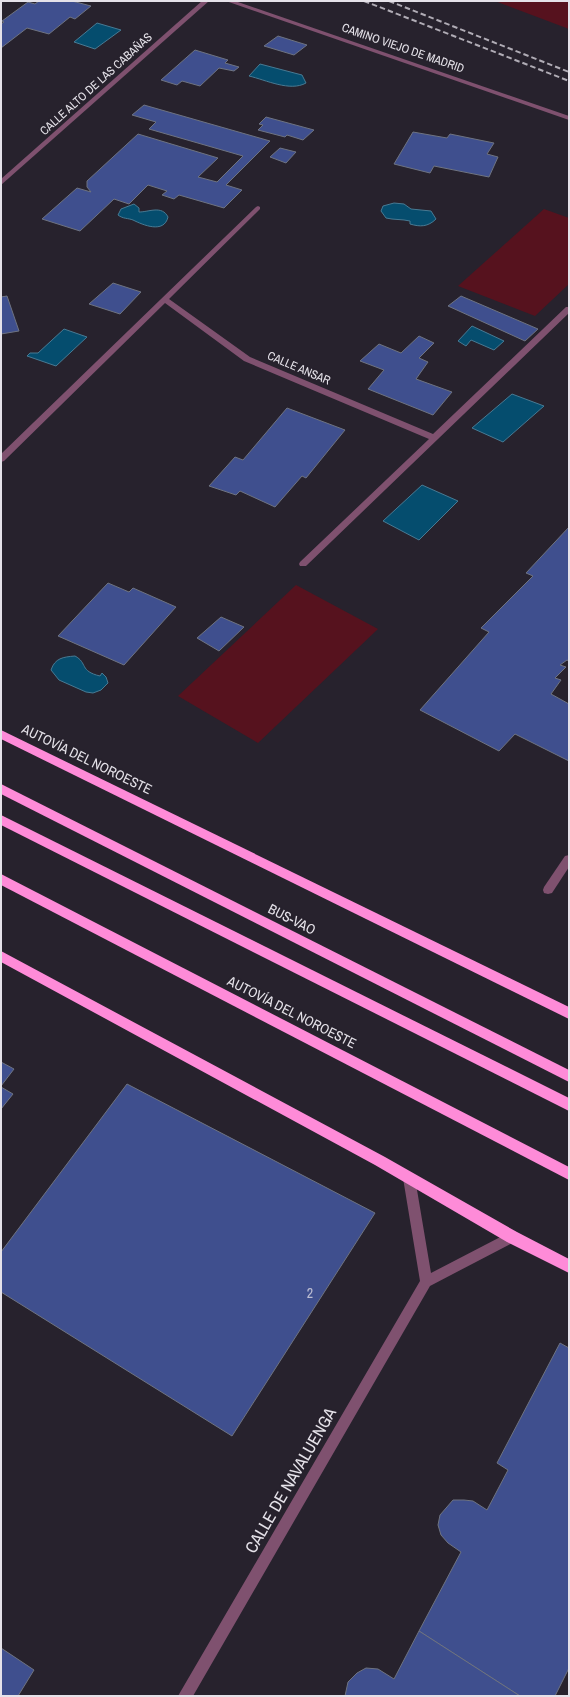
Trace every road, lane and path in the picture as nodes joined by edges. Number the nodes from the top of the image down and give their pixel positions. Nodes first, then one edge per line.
1 (206, 1) edge
2 (229, 1) edge
3 (569, 118) edge
4 (1, 183) edge
5 (258, 208) dead end
6 (165, 300) junction
7 (569, 309) edge
8 (435, 438) junction
9 (1, 459) edge
10 (303, 564) dead end
11 (1, 734) edge
12 (1, 789) edge
13 (1, 820) edge
14 (569, 859) edge
15 (1, 879) edge
16 (548, 890) dead end
17 (1, 956) edge
18 (569, 1013) edge
19 (569, 1076) edge
20 (569, 1105) edge
21 (569, 1174) edge
22 (409, 1178) junction
23 (512, 1236) junction
24 (569, 1266) edge
25 (426, 1282) junction
26 (185, 1696) edge

1 - 4 street, CALLE ALTO DE LAS CABAÑAS
2 - 3 street, CAMINO VIEJO DE MADRID
5 - 6 street
6 - 8 street, CALLE ANSAR
6 - 9 street
7 - 8 street
8 - 10 street
11 - 18 highway, AUTOVÍA DEL NOROESTE
12 - 19 highway, BUS-VAO
13 - 20 highway
14 - 16 street
15 - 21 highway, AUTOVÍA DEL NOROESTE
17 - 22 highway
22 - 23 highway
22 - 25 street
23 - 24 highway
23 - 25 street
25 - 26 street, CALLE DE NAVALUENGA

